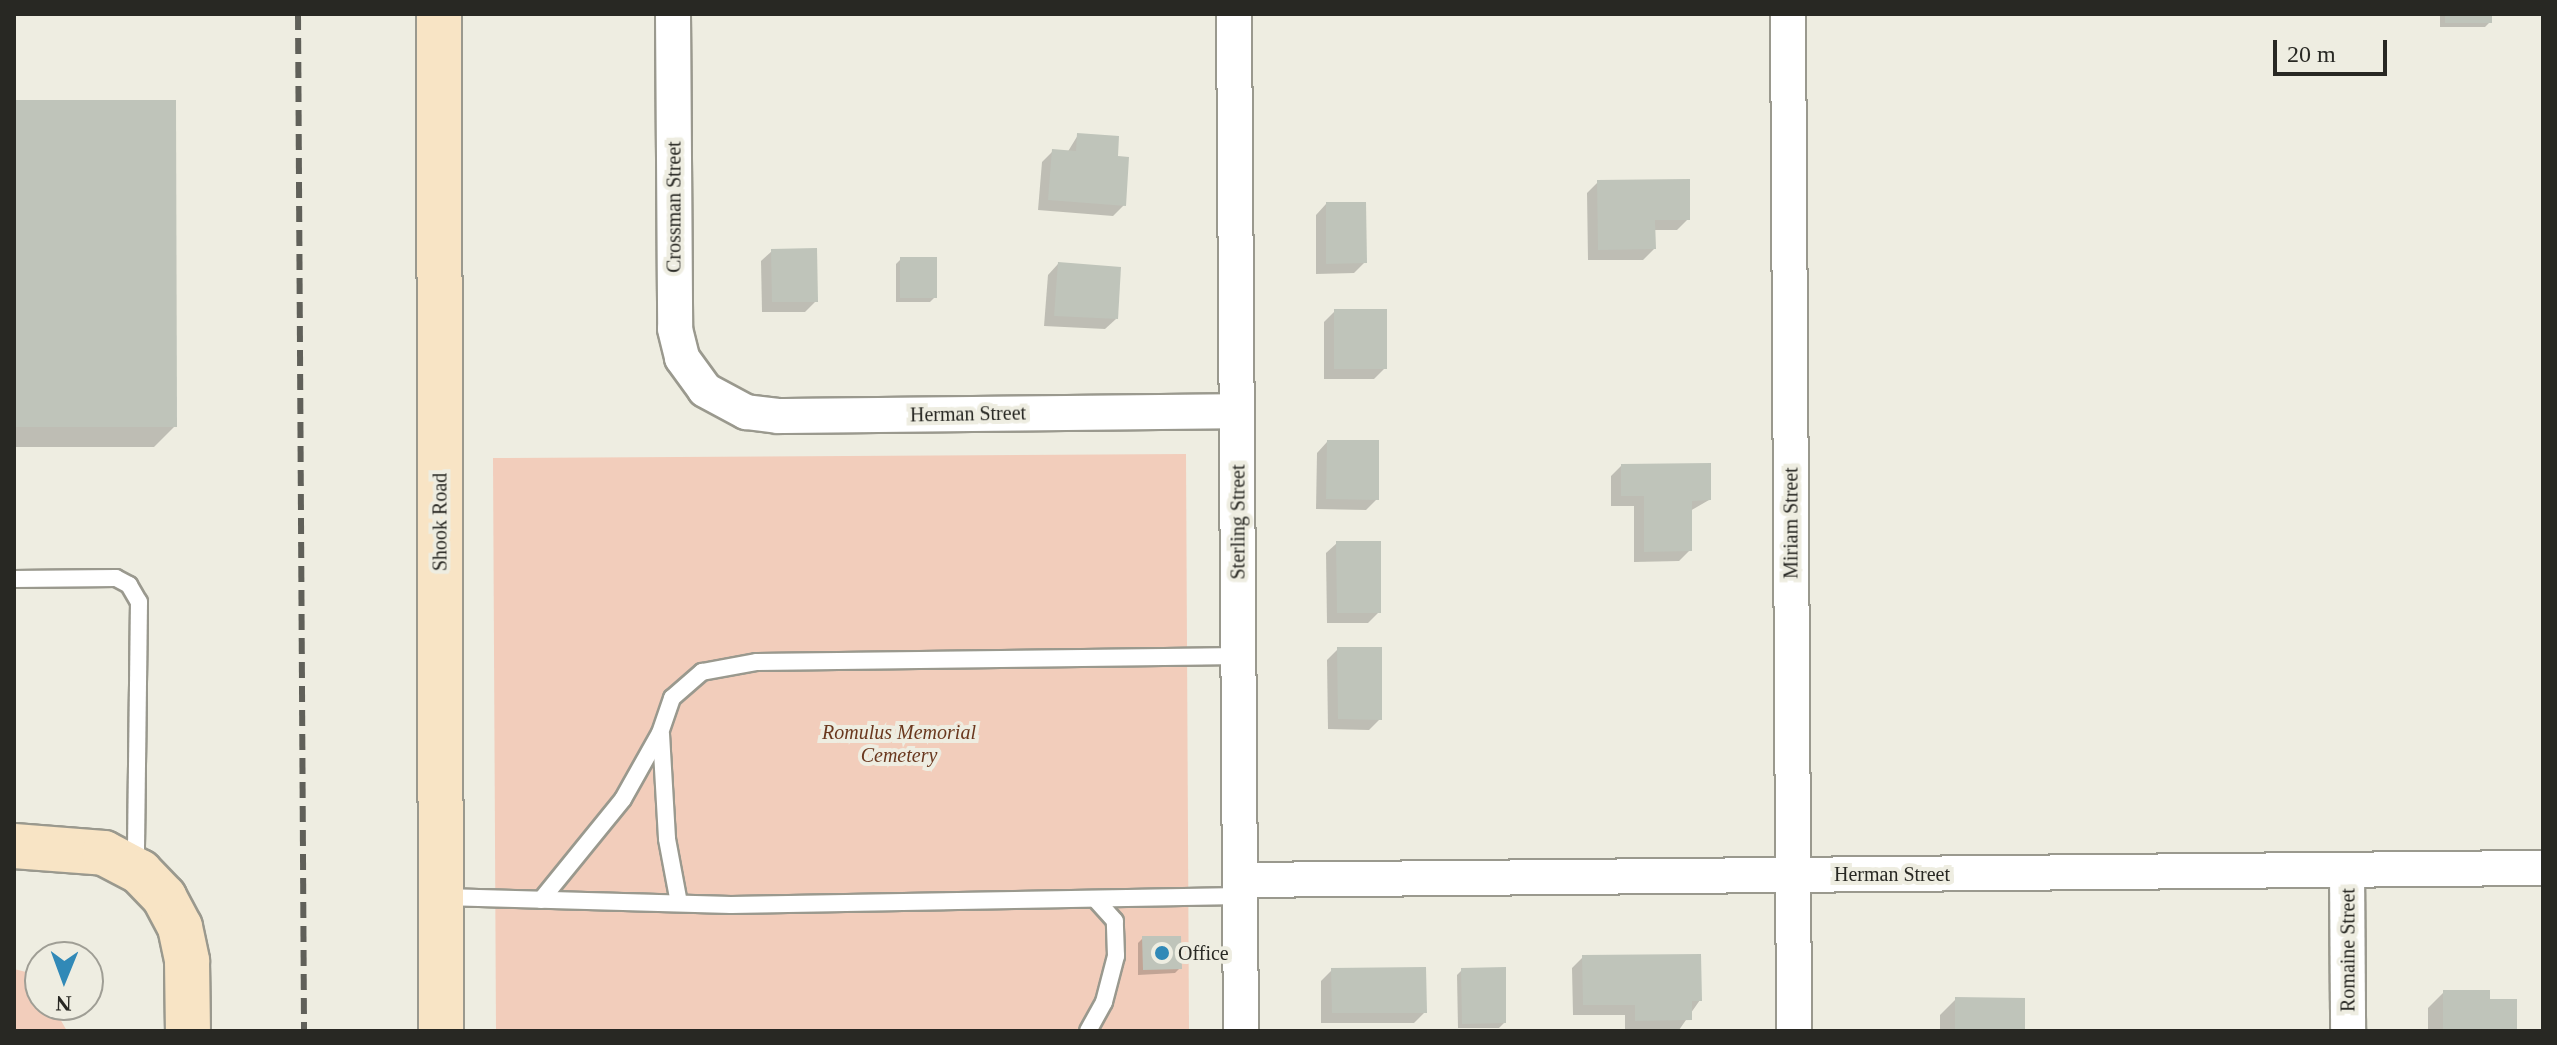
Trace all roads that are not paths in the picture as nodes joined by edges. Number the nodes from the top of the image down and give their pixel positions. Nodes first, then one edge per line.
1 (439, 14) edge
2 (673, 14) edge
3 (1234, 14) edge
4 (1788, 14) edge
5 (705, 390) joint
6 (1237, 411) junction
7 (14, 579) edge
8 (1239, 656) junction
9 (660, 733) junction
10 (14, 846) edge
11 (2543, 868) edge
12 (2347, 870) junction
13 (1793, 875) junction
14 (150, 883) junction
15 (1240, 888) junction
16 (441, 897) junction
17 (541, 900) junction
18 (1096, 900) junction
19 (679, 903) junction
20 (188, 1031) edge
21 (441, 1031) edge
22 (1088, 1031) edge
23 (1241, 1031) edge
24 (1794, 1031) edge
25 (2348, 1031) edge

1 - 16 street, Shook Road
2 - 5 street, Crossman Street
3 - 6 street, Sterling Street
4 - 13 street, Miriam Street
5 - 6 street, Herman Street
6 - 8 street, Sterling Street
7 - 14 lane
8 - 9 lane
8 - 15 street, Sterling Street
9 - 17 lane
9 - 19 lane
10 - 14 street
11 - 12 street, Herman Street
12 - 13 street, Herman Street
12 - 25 street, Romaine Street
13 - 15 street, Herman Street
13 - 24 street, Miriam Street
14 - 20 street
15 - 18 lane
15 - 23 street, Sterling Street
16 - 17 lane
16 - 21 street, Shook Road
17 - 19 lane
18 - 19 lane
18 - 22 lane

